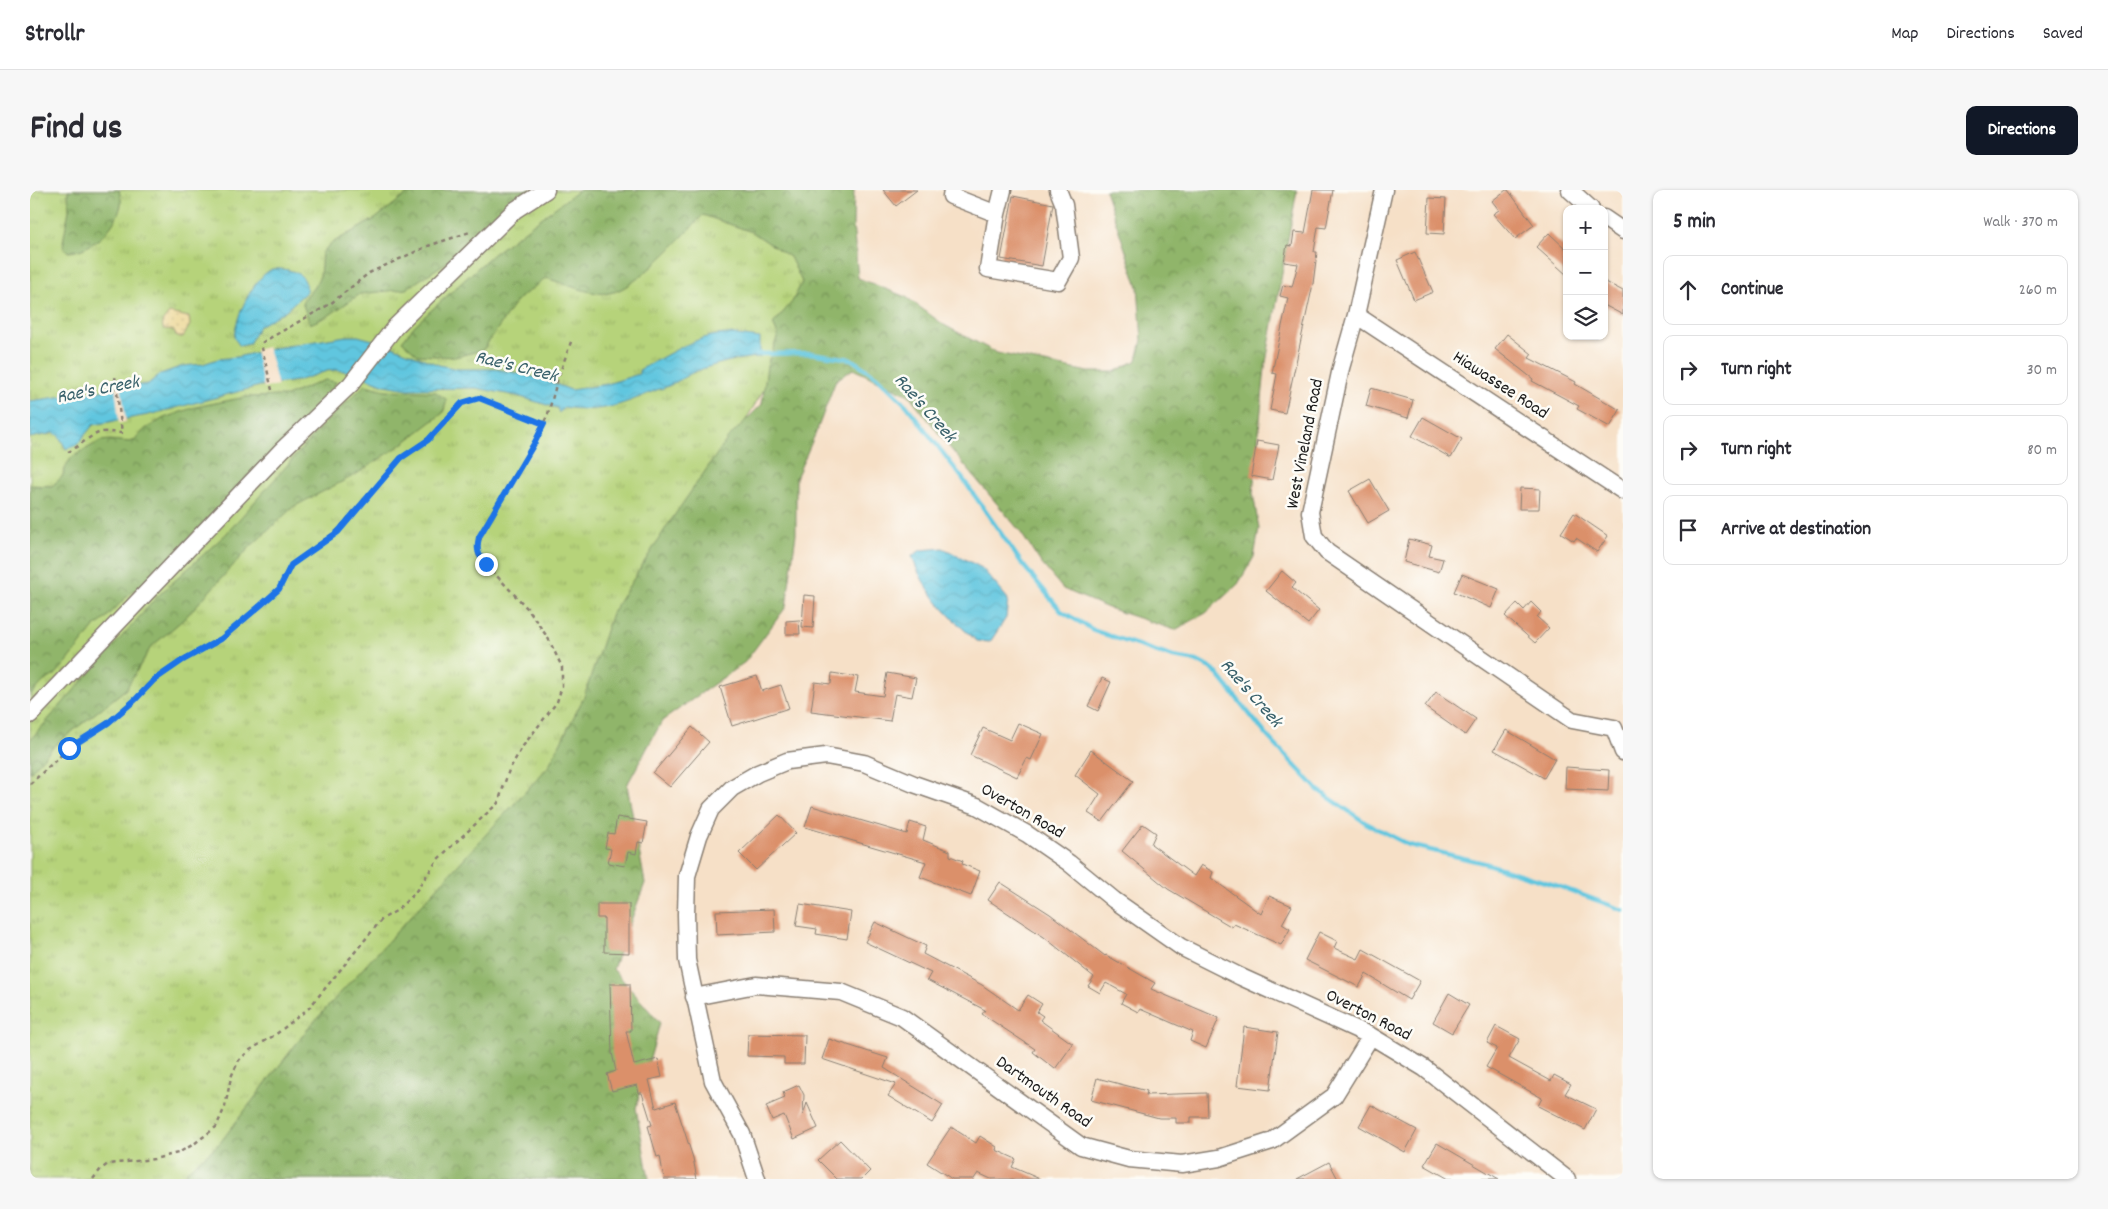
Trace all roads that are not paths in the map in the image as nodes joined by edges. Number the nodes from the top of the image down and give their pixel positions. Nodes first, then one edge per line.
1 (546, 190) edge
2 (952, 190) edge
3 (1003, 190) edge
4 (1058, 190) edge
5 (1384, 190) edge
6 (1570, 190) edge
7 (1587, 205) edge
8 (997, 214) junction
9 (1608, 221) edge
10 (1623, 231) edge
11 (1356, 315) junction
12 (1623, 491) edge
13 (30, 715) edge
14 (1618, 722) edge
15 (1623, 752) edge
16 (694, 997) junction
17 (1370, 1036) junction
18 (757, 1179) edge
19 (1567, 1179) edge

1 - 13 street
2 - 8 street
3 - 8 street
4 - 8 street
5 - 11 street, West Vineland Road
6 - 7 street
9 - 10 street
11 - 12 street, Hiawassee Road
11 - 14 street, West Vineland Road
14 - 15 street
16 - 17 street, Dartmouth Road
16 - 17 street, Overton Road
16 - 18 street, Overton Road
17 - 19 street, Overton Road

